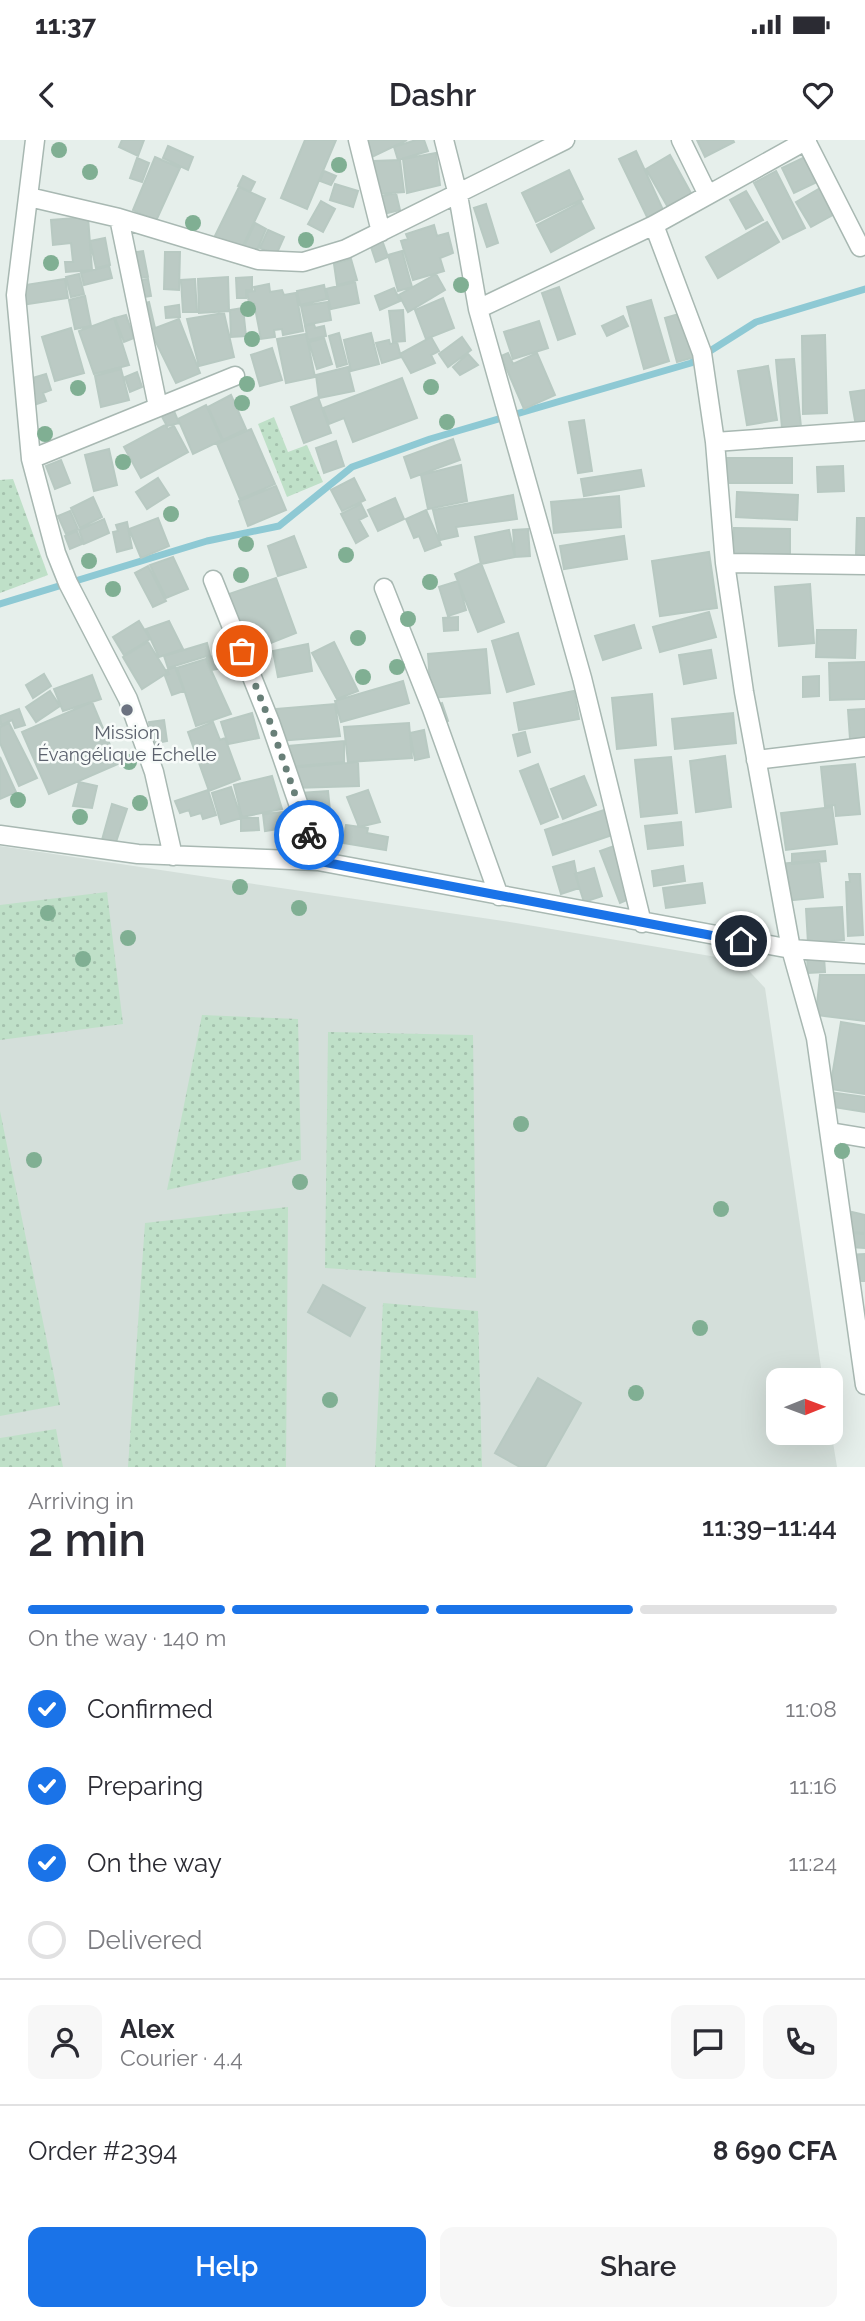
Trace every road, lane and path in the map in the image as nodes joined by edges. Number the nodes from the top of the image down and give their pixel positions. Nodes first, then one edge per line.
1 (34, 140) edge
2 (358, 140) edge
3 (444, 140) edge
4 (565, 140) edge
5 (681, 140) edge
6 (807, 140) edge
7 (707, 193) junction
8 (458, 195) junction
9 (29, 197) junction
10 (119, 218) junction
11 (654, 225) junction
12 (382, 232) junction
13 (860, 247) dead end
14 (8, 296) edge
15 (478, 309) junction
16 (235, 376) dead end
17 (158, 407) junction
18 (865, 431) edge
19 (715, 442) junction
20 (32, 459) junction
21 (725, 563) junction
22 (865, 565) edge
23 (213, 580) dead end
24 (384, 588) dead end
25 (865, 747) edge
26 (756, 760) junction
27 (0, 835) edge
28 (173, 856) junction
29 (318, 861) junction
30 (499, 896) junction
31 (642, 923) junction
32 (791, 949) junction
33 (865, 954) edge
34 (830, 1132) junction
35 (865, 1138) edge
36 (860, 1328) edge
37 (865, 1385) edge

1 - 9 street
2 - 12 street
3 - 8 street
4 - 8 street
5 - 7 street
6 - 7 street
6 - 13 street
7 - 11 street
8 - 12 street
8 - 15 street
9 - 10 street
9 - 14 street
10 - 12 street
10 - 17 street
11 - 15 street
11 - 19 street
14 - 20 street
15 - 31 street
16 - 17 street
17 - 20 street
18 - 19 street
19 - 21 street
20 - 28 street
21 - 22 street
21 - 26 street
23 - 29 street
24 - 30 street
25 - 26 street
26 - 32 street
27 - 28 street
28 - 29 street
29 - 30 street
30 - 31 street
31 - 32 street
32 - 33 street
32 - 34 street
34 - 35 street
34 - 36 street
36 - 37 street

